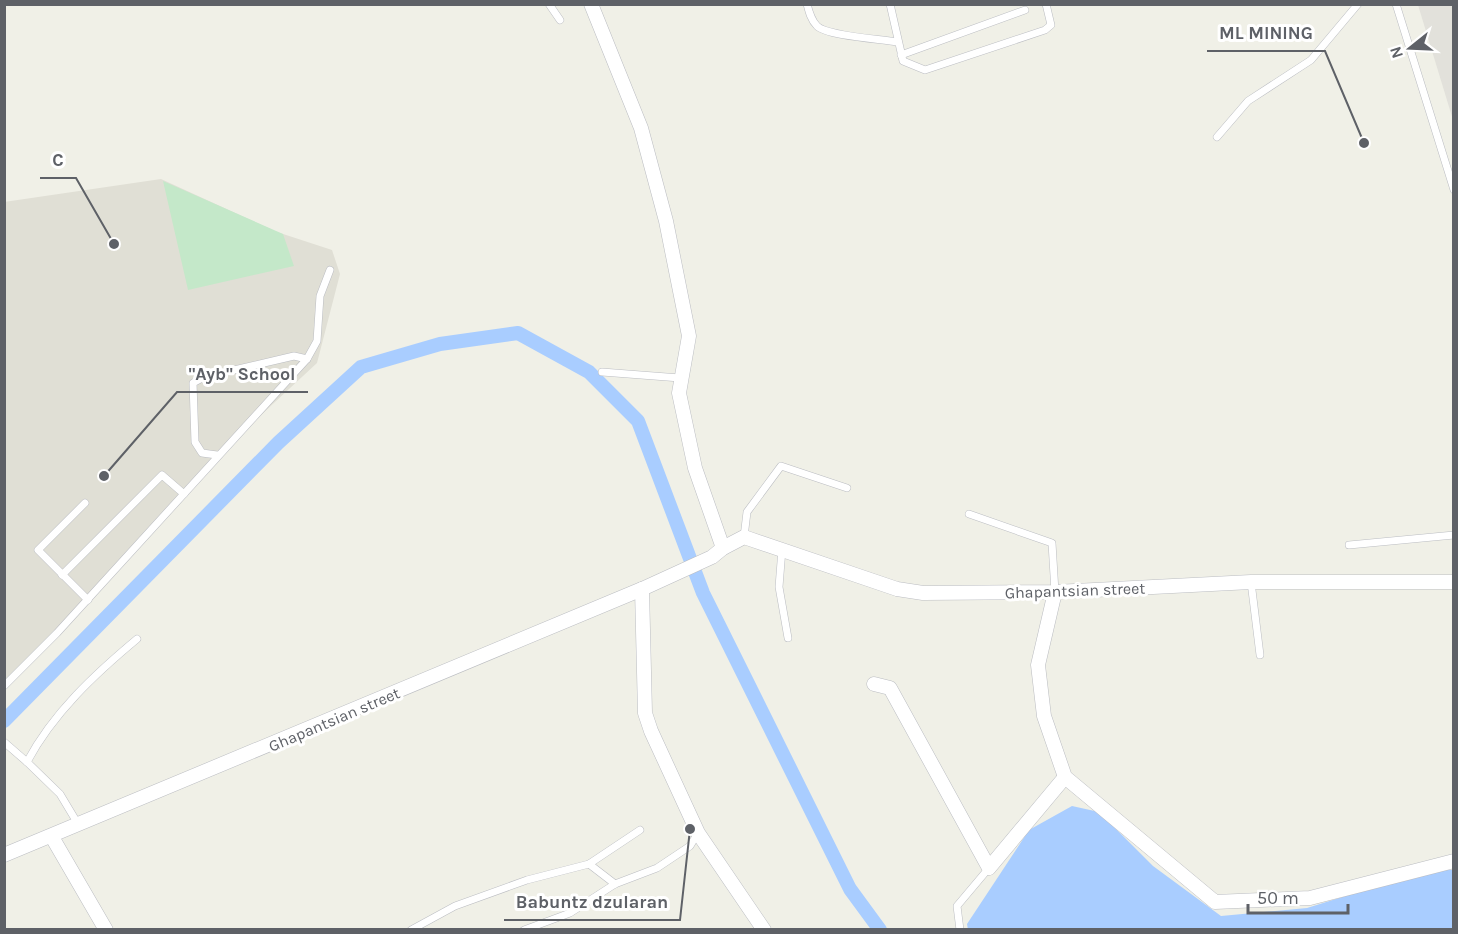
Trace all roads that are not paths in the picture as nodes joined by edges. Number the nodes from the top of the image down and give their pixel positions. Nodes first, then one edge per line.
1 (549, 4) edge
2 (591, 4) edge
3 (807, 4) edge
4 (890, 4) edge
5 (1046, 4) edge
6 (1358, 4) edge
7 (1396, 4) edge
8 (1025, 10) dead end
9 (560, 20) dead end
10 (897, 42) junction
11 (901, 54) junction
12 (1217, 137) dead end
13 (1454, 190) edge
14 (330, 270) dead end
15 (307, 359) junction
16 (602, 372) dead end
17 (680, 378) junction
18 (217, 455) junction
19 (847, 488) dead end
20 (184, 494) junction
21 (85, 503) dead end
22 (969, 514) dead end
23 (1454, 535) edge
24 (744, 537) junction
25 (1349, 544) dead end
26 (782, 549) junction
27 (718, 553) junction
28 (62, 575) junction
29 (1251, 582) junction
30 (1454, 582) edge
31 (642, 589) junction
32 (1055, 592) junction
33 (88, 600) junction
34 (788, 638) dead end
35 (137, 639) dead end
36 (1260, 655) dead end
37 (874, 684) dead end
38 (4, 686) edge
39 (5, 743) edge
40 (27, 762) junction
41 (1065, 777) junction
42 (79, 826) junction
43 (640, 830) dead end
44 (698, 833) junction
45 (52, 837) junction
46 (4, 855) edge
47 (1454, 861) edge
48 (589, 864) junction
49 (989, 868) junction
50 (615, 884) junction
51 (759, 927) edge
52 (106, 930) edge
53 (411, 930) edge
54 (524, 930) edge
55 (960, 930) edge

1 - 9 lane
2 - 17 street
3 - 10 lane
4 - 10 lane
5 - 11 lane
6 - 12 lane
7 - 13 lane
8 - 11 lane
10 - 11 lane
14 - 15 lane
15 - 18 lane
15 - 18 lane
16 - 17 lane
17 - 27 street
18 - 20 lane
19 - 24 lane
20 - 28 lane
20 - 33 lane
21 - 28 lane
22 - 32 lane
23 - 25 lane
24 - 26 street, Ghapantsian street
24 - 27 street
26 - 32 street, Ghapantsian street
26 - 34 lane
27 - 31 street, Ghapantsian street
28 - 33 lane
29 - 30 street, Ghapantsian street
29 - 32 street, Ghapantsian street
29 - 36 lane
31 - 42 street, Ghapantsian street
31 - 44 street
32 - 41 street
33 - 38 lane
35 - 40 lane
37 - 49 street
39 - 40 lane
40 - 42 lane
41 - 47 street
41 - 49 street
42 - 45 street, Ghapantsian street
43 - 48 lane
44 - 50 lane
44 - 51 street
45 - 46 street, Ghapantsian street
45 - 52 street
48 - 50 lane
48 - 53 lane
49 - 55 lane
50 - 54 lane

